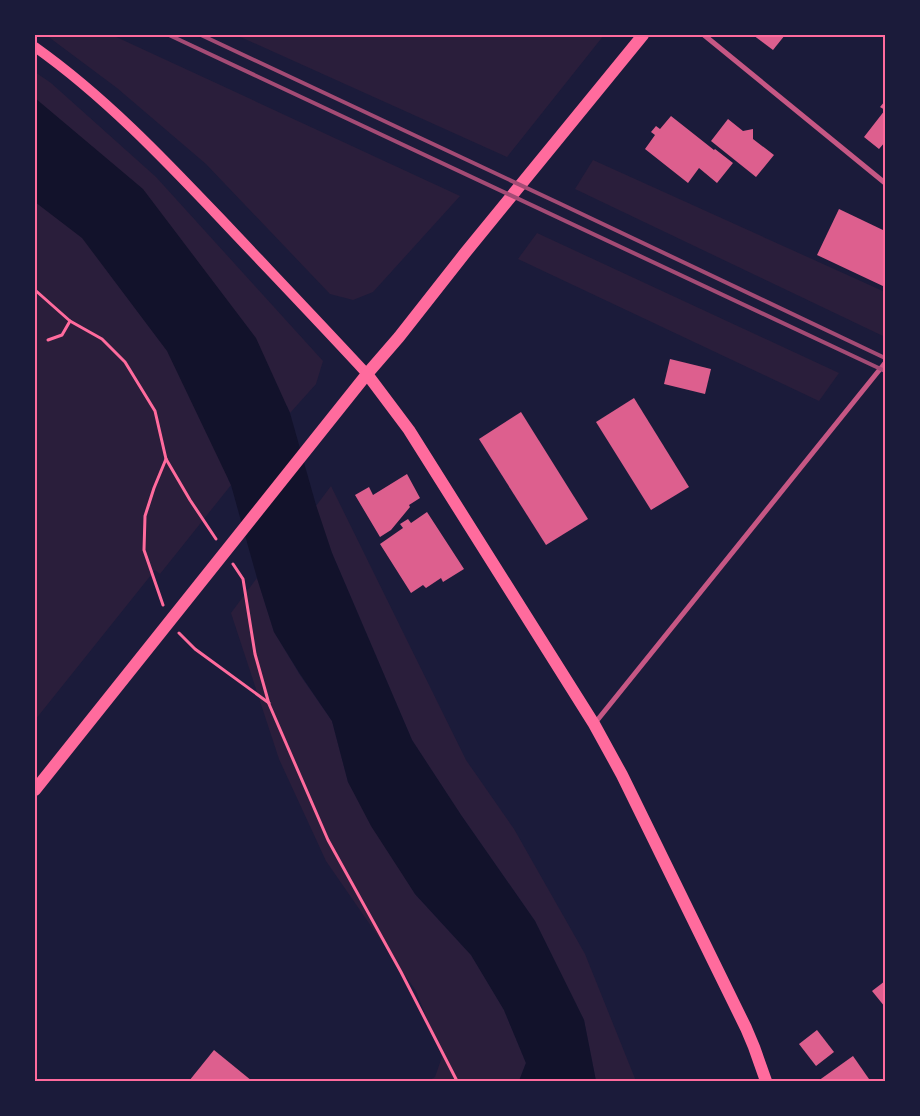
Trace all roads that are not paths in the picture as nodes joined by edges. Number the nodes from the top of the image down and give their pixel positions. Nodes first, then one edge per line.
1 (643, 35) edge
2 (704, 35) edge
3 (35, 47) edge
4 (885, 183) edge
5 (885, 363) edge
6 (367, 374) junction
7 (594, 724) junction
8 (35, 790) edge
9 (766, 1081) edge

1 - 6 main road
2 - 4 street
3 - 6 main road
5 - 7 street
6 - 7 main road
6 - 8 main road
7 - 9 main road

